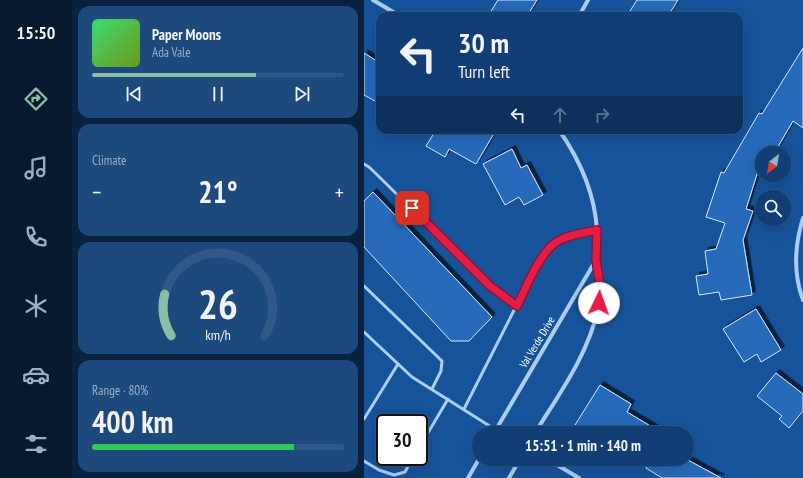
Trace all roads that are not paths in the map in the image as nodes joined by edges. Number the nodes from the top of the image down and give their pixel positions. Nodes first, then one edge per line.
1 (373, 0) edge
2 (588, 0) edge
3 (393, 12) edge
4 (580, 12) edge
5 (562, 134) edge
6 (364, 164) edge
7 (803, 218) edge
8 (597, 230) junction
9 (596, 260) junction
10 (364, 286) edge
11 (803, 300) edge
12 (517, 306) junction
13 (364, 332) edge
14 (398, 364) junction
15 (432, 389) junction
16 (448, 399) junction
17 (464, 409) junction
18 (364, 419) edge
19 (488, 426) edge
20 (498, 426) edge
21 (539, 426) edge
22 (428, 433) edge
23 (364, 461) edge
24 (408, 466) edge
25 (475, 466) edge
26 (516, 466) edge
27 (559, 466) edge
28 (468, 478) edge
29 (509, 478) edge
30 (579, 478) edge

1 - 3 street
2 - 4 street
5 - 8 street, Val Verde Drive
6 - 12 lane
7 - 11 street
8 - 9 street, Val Verde Drive
8 - 12 lane
9 - 20 street, Val Verde Drive
9 - 21 street, Val Verde Drive
10 - 15 lane
12 - 17 lane
13 - 14 lane
14 - 15 lane
14 - 18 lane
15 - 16 lane
16 - 17 lane
16 - 22 lane
17 - 19 lane
23 - 24 lane
25 - 28 street
26 - 29 street
27 - 30 street

